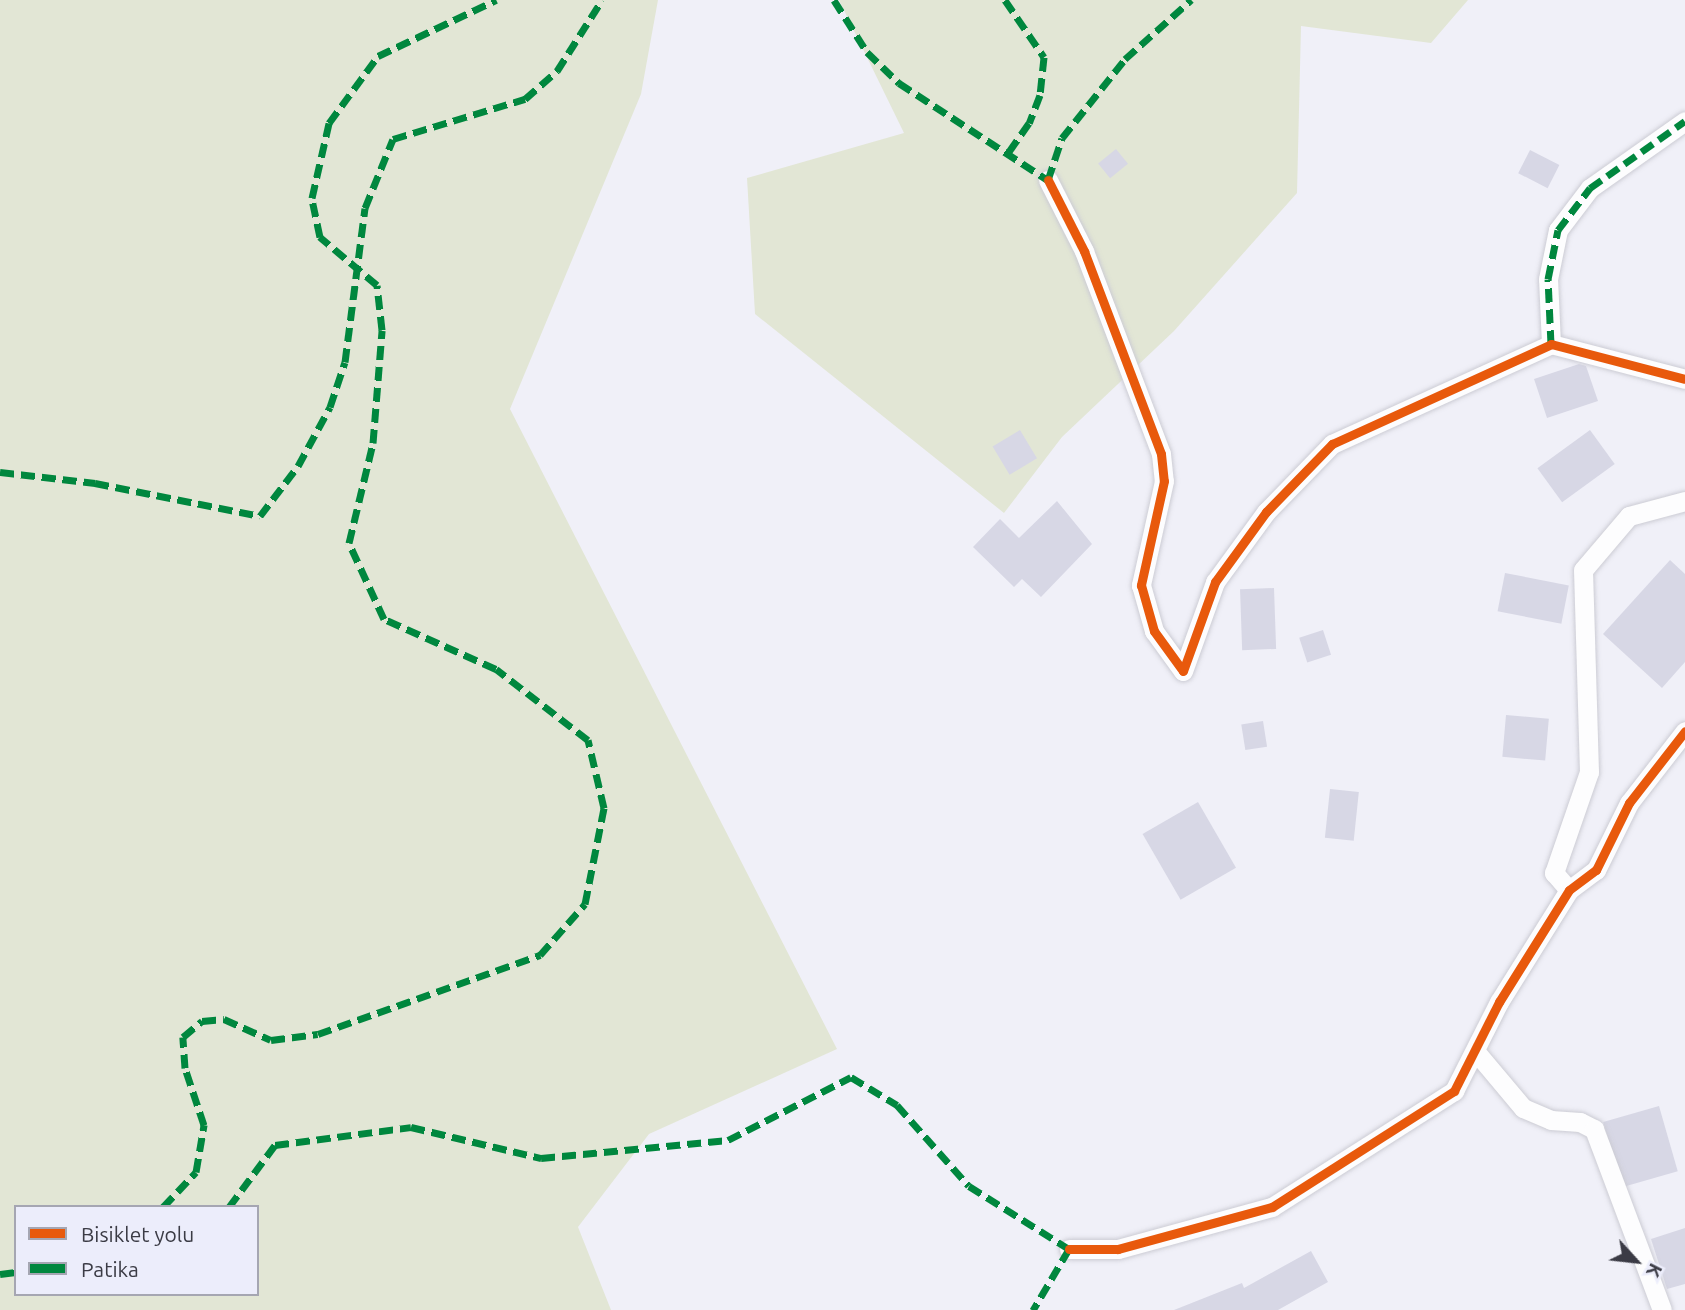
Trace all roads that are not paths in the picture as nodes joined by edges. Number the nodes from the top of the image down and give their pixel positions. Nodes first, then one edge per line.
1 (1685, 121) edge
2 (1048, 180) dead end
3 (1551, 344) junction
4 (1685, 379) edge
5 (1685, 501) edge
6 (1685, 732) edge
7 (1570, 890) junction
8 (1476, 1052) junction
9 (1069, 1249) dead end
10 (1662, 1310) edge

1 - 3 street
2 - 3 street
3 - 4 street
5 - 7 street
6 - 7 street
7 - 8 street
8 - 9 street
8 - 10 street

